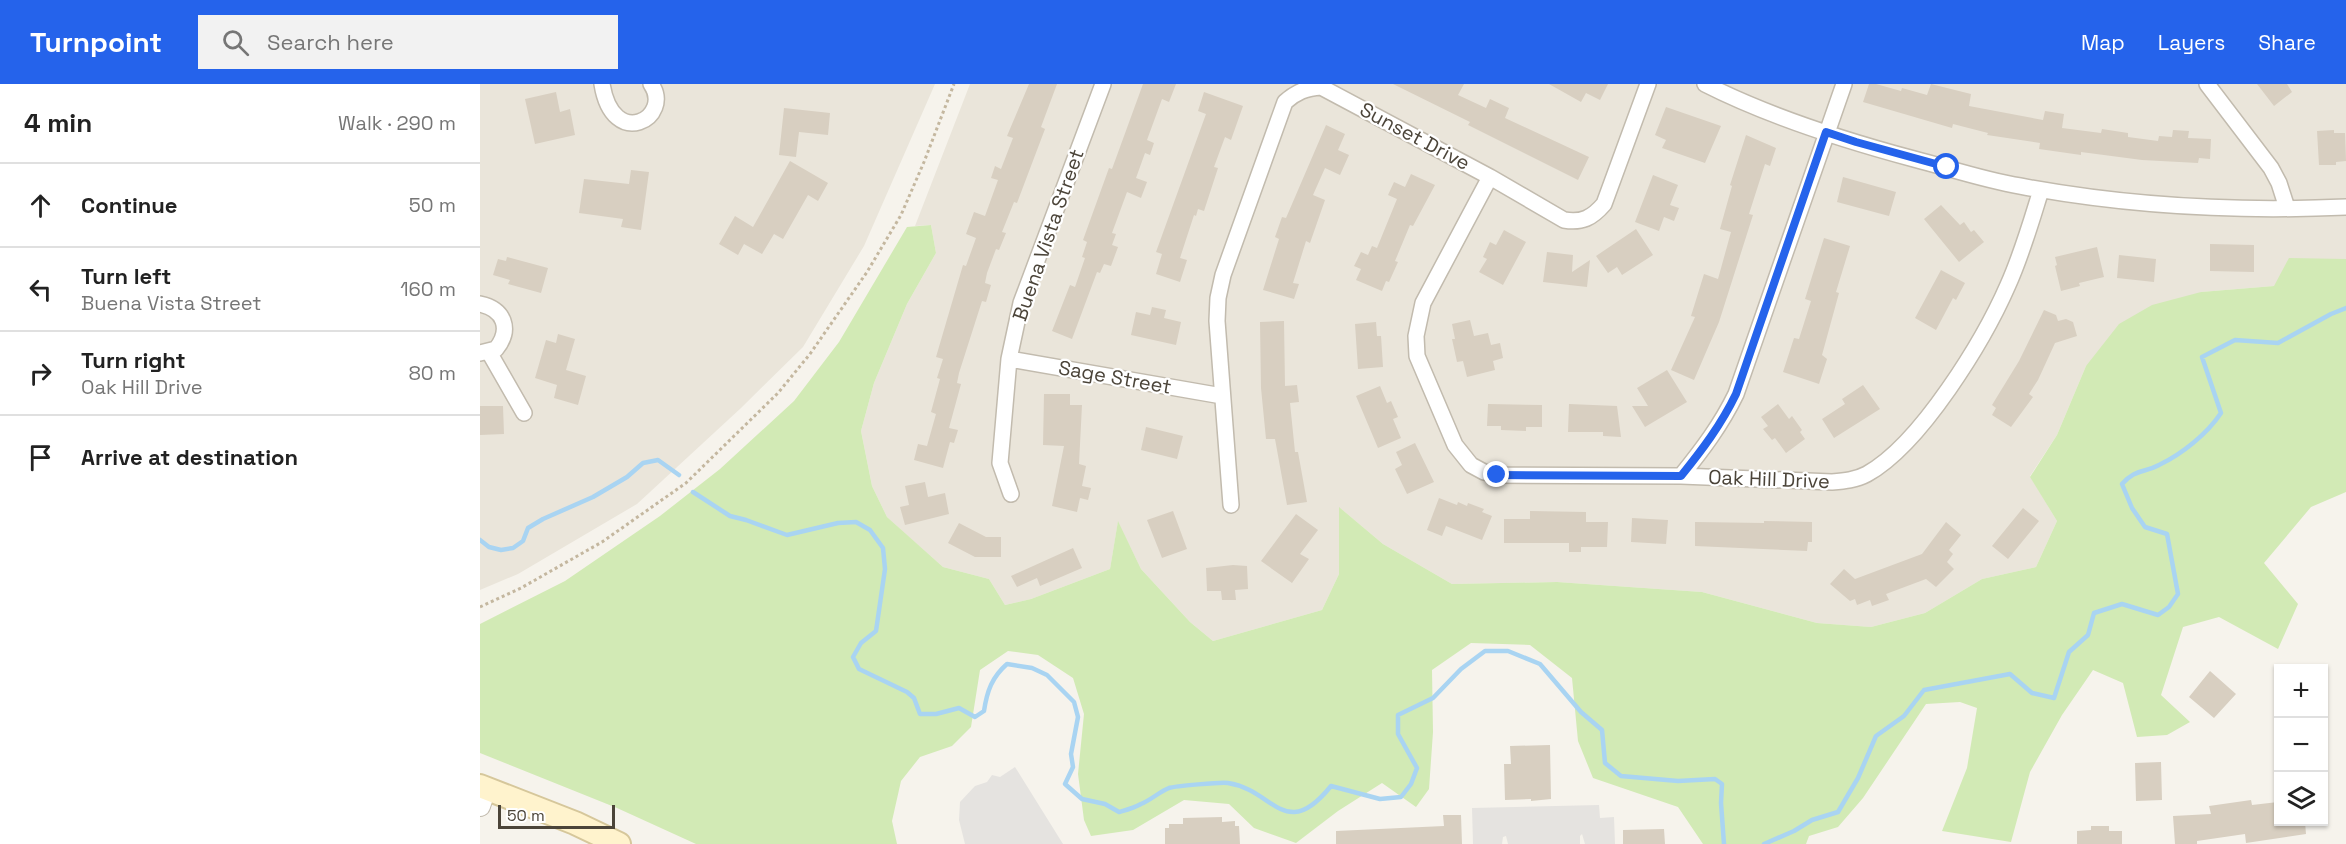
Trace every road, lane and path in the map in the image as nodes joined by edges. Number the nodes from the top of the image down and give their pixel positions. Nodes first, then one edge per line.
1 (602, 84) edge
2 (651, 84) edge
3 (954, 84) edge
4 (1103, 84) edge
5 (1648, 84) edge
6 (1705, 84) edge
7 (1844, 84) edge
8 (2207, 84) edge
9 (1826, 132) junction
10 (1490, 177) junction
11 (2041, 190) junction
12 (2346, 207) edge
13 (2287, 208) junction
14 (480, 304) edge
15 (484, 353) edge
16 (1009, 358) junction
17 (1222, 396) junction
18 (524, 413) dead end
19 (1681, 476) junction
20 (1011, 494) dead end
21 (1231, 505) dead end
22 (480, 607) edge
23 (482, 793) edge
24 (619, 844) edge

1 - 2 street
3 - 22 path
4 - 16 street, Buena Vista Street
5 - 10 street, Sunset Drive
6 - 9 street
7 - 9 street
8 - 13 street
9 - 11 street
9 - 19 street
10 - 17 street, Sunset Drive
10 - 19 street, Oak Hill Drive
11 - 13 street
11 - 19 street, Oak Hill Drive
12 - 13 street
14 - 15 street
15 - 18 street
16 - 17 street, Sage Street
16 - 20 street, Buena Vista Street
17 - 21 street, Sunset Drive
23 - 24 main road

